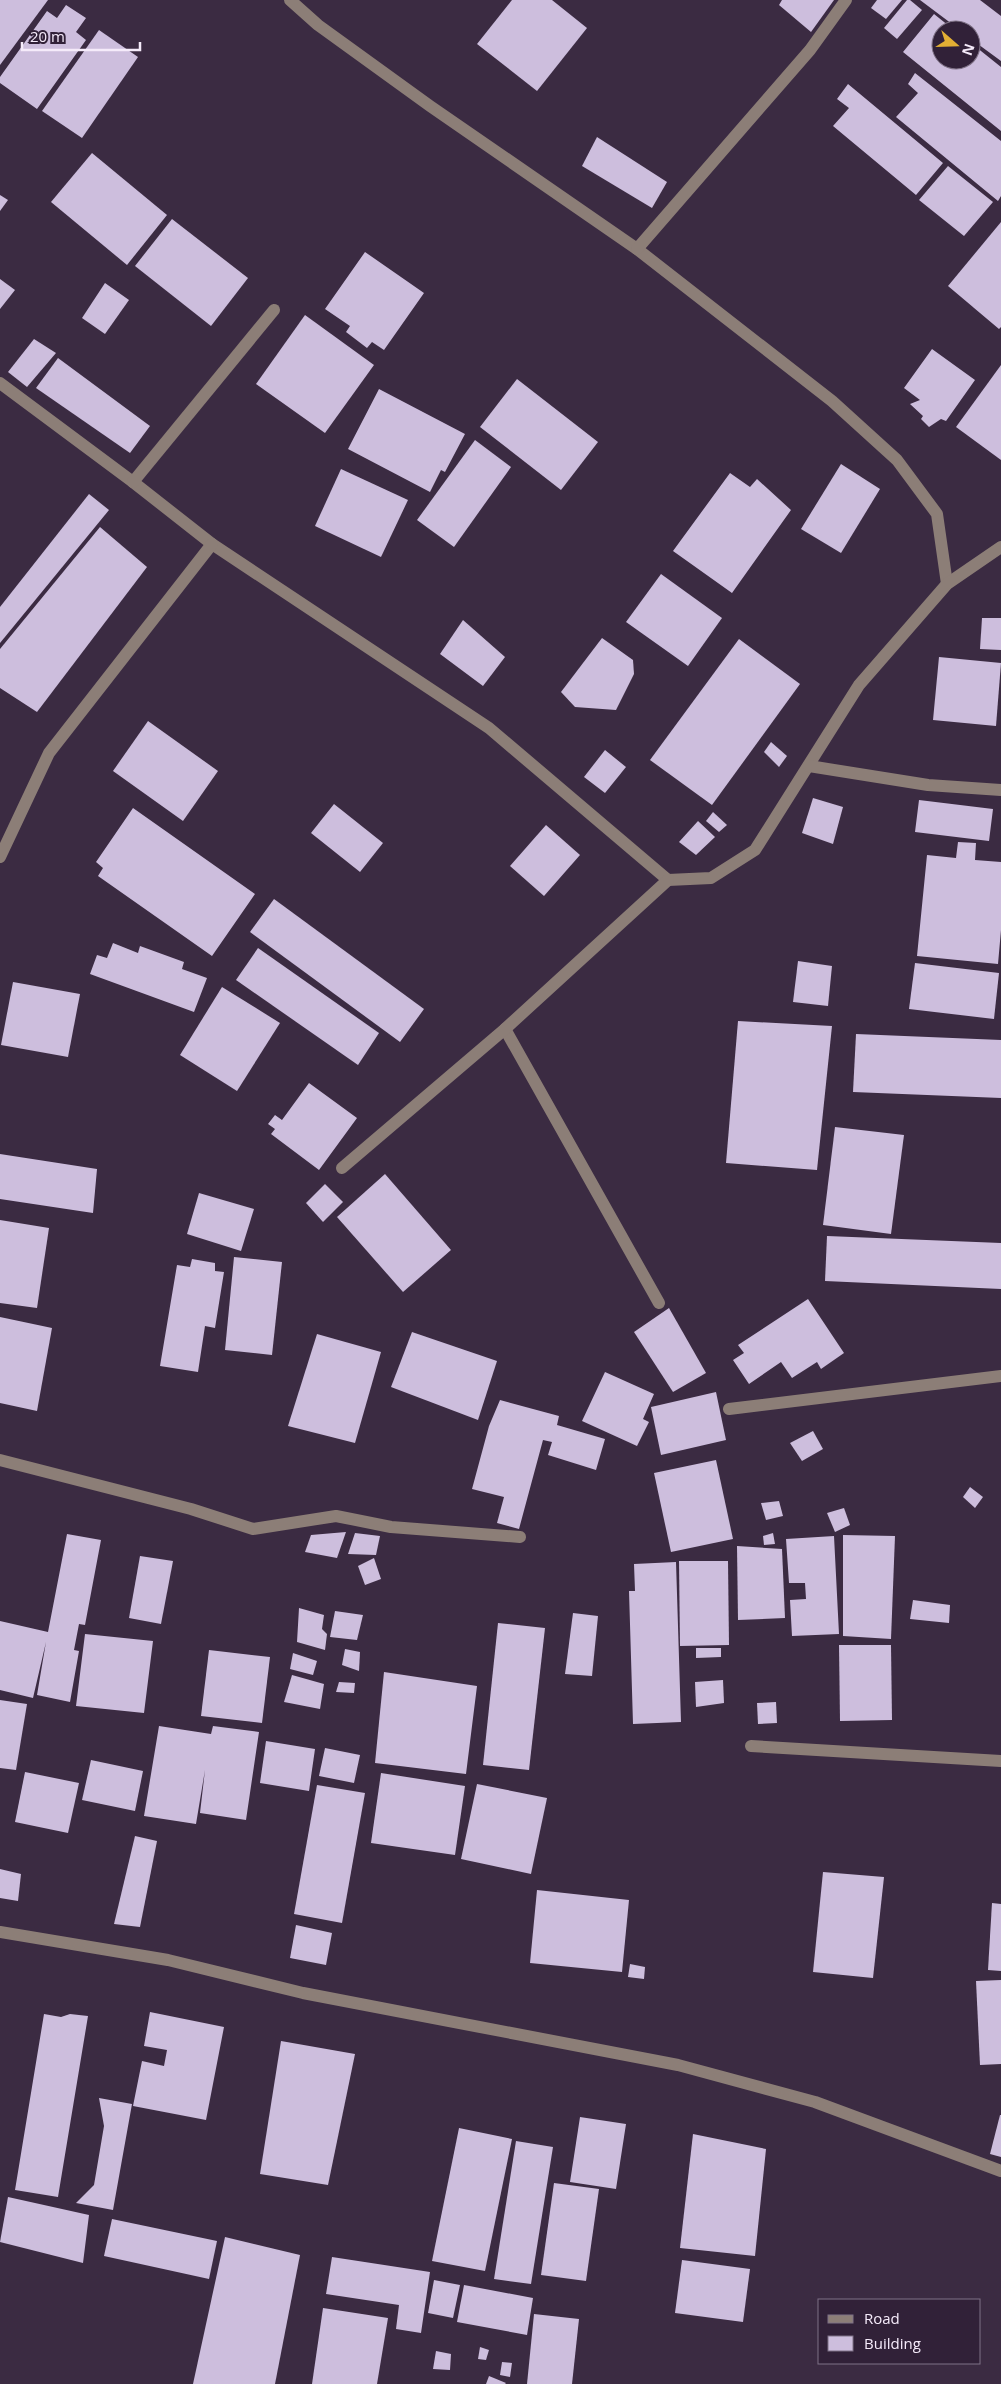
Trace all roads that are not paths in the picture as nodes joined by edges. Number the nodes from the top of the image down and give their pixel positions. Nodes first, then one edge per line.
1 (290, 0) edge
2 (846, 0) edge
3 (637, 249) junction
4 (274, 310) dead end
5 (0, 383) edge
6 (134, 482) junction
7 (212, 544) junction
8 (1001, 547) edge
9 (947, 584) junction
10 (809, 766) junction
11 (1001, 790) edge
12 (0, 858) edge
13 (668, 880) junction
14 (505, 1029) junction
15 (342, 1168) dead end
16 (659, 1303) dead end
17 (1001, 1376) edge
18 (729, 1410) dead end
19 (0, 1460) edge
20 (520, 1537) dead end
21 (751, 1746) dead end
22 (1001, 1761) edge
23 (0, 1932) edge
24 (1001, 2171) edge

1 - 3 street
2 - 3 street
3 - 9 street
4 - 6 street
5 - 6 street
6 - 7 street
7 - 12 street
7 - 13 street
8 - 9 street
9 - 10 street
10 - 11 street
10 - 13 street
13 - 14 street
14 - 15 street
14 - 16 street
17 - 18 street
19 - 20 street
21 - 22 street
23 - 24 street

